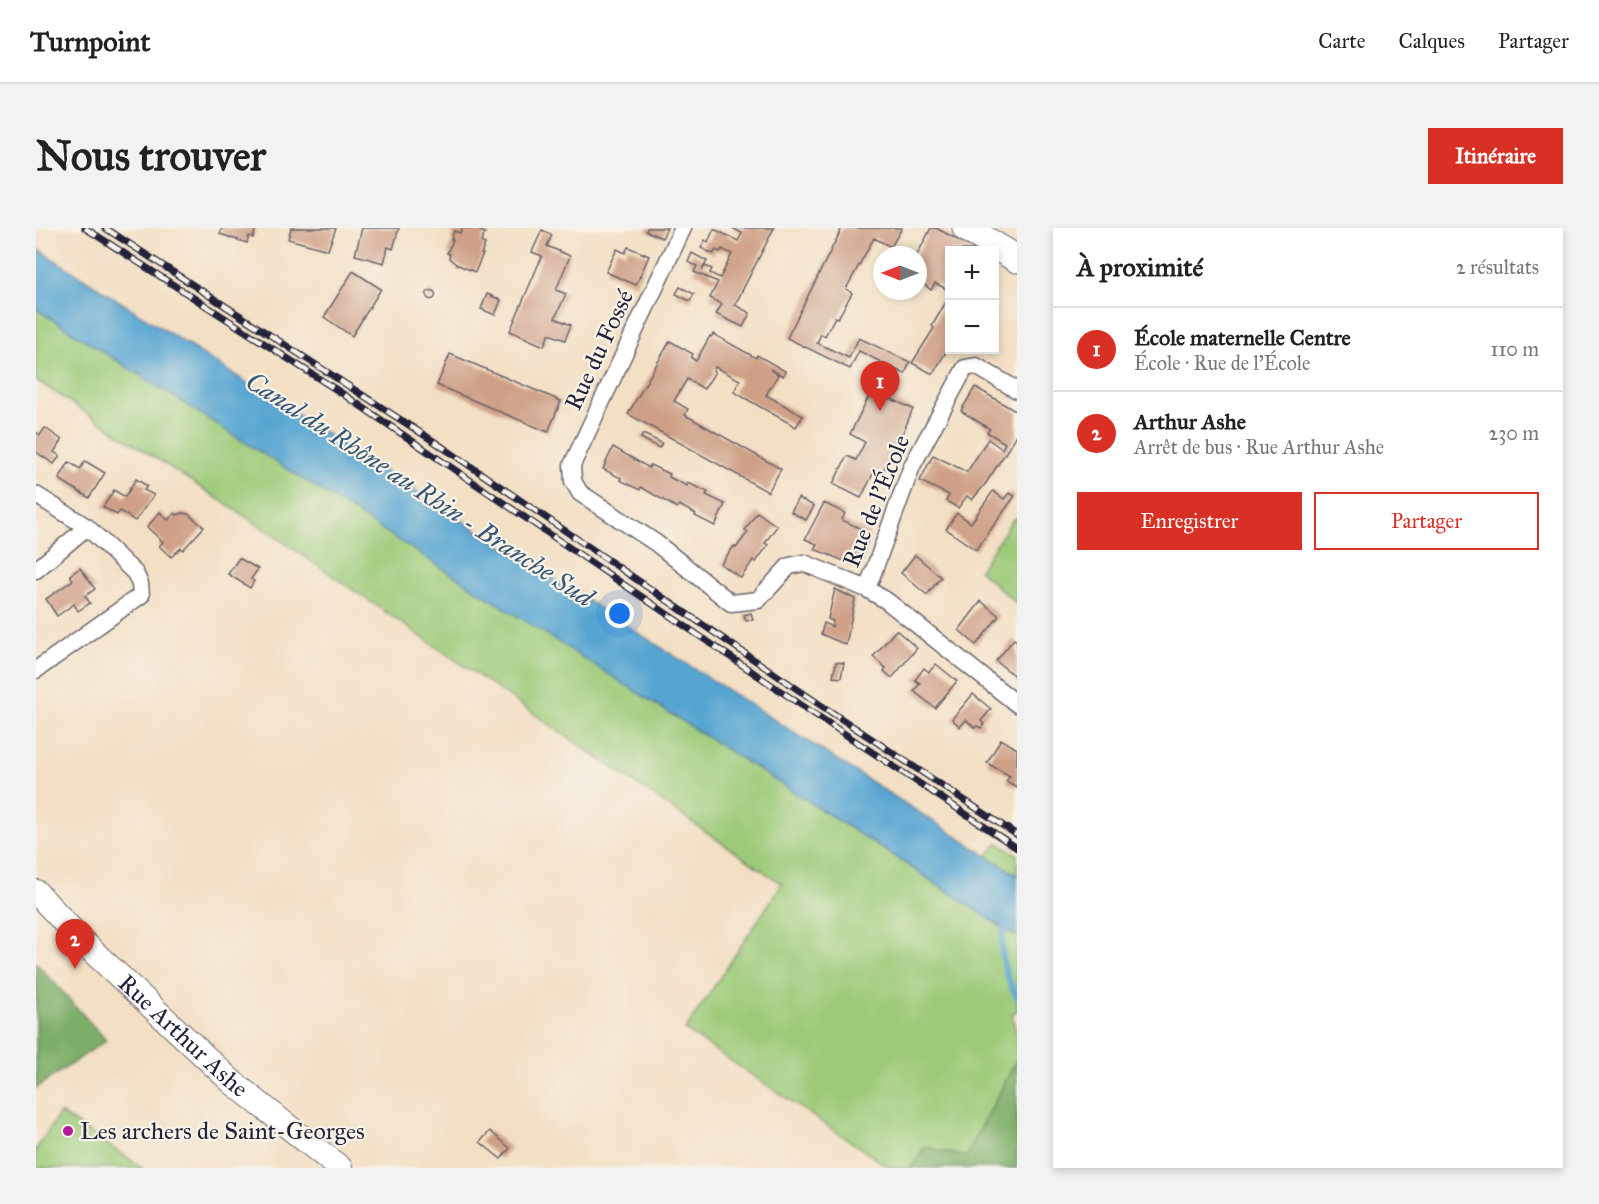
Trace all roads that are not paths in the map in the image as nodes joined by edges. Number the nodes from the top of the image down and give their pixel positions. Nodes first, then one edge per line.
1 (682, 228) edge
2 (966, 228) edge
3 (1017, 259) edge
4 (1017, 390) edge
5 (36, 495) edge
6 (87, 527) junction
7 (36, 570) edge
8 (867, 589) junction
9 (36, 670) edge
10 (1017, 704) edge
11 (36, 892) edge
12 (340, 1168) edge

1 - 8 street, Rue du Fossé
2 - 3 main road
4 - 8 street, Rue de l'École
5 - 6 street
6 - 7 street
6 - 9 street
8 - 10 street
11 - 12 main road, Rue Arthur Ashe

